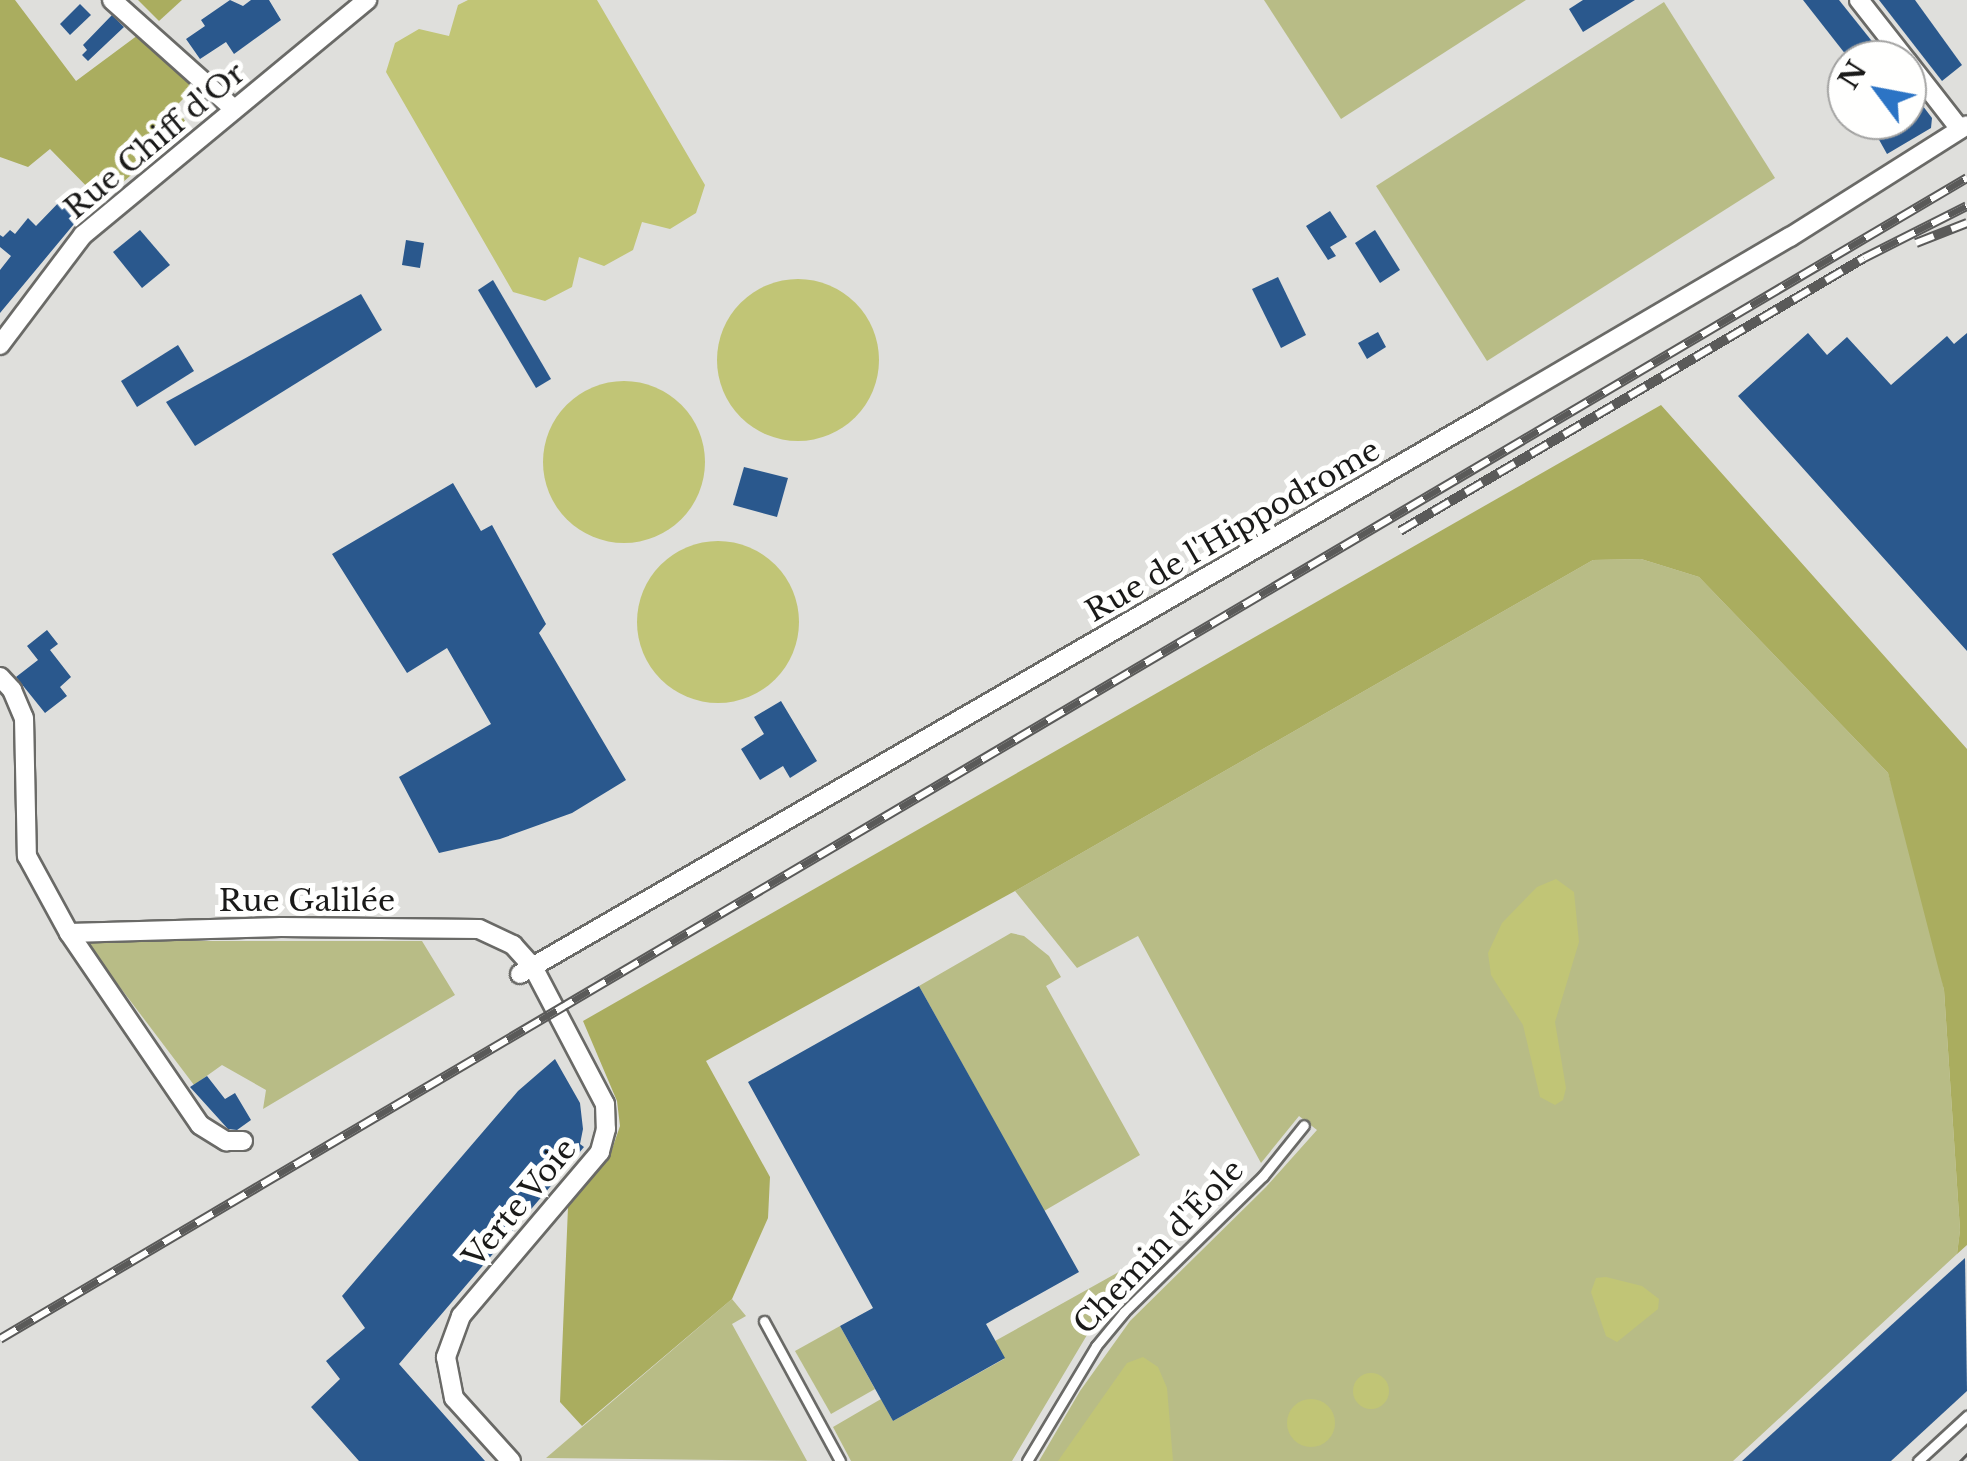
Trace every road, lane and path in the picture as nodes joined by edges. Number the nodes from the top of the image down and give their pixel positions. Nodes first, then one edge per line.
1 (112, 0) edge
2 (367, 0) edge
3 (1859, 0) edge
4 (1890, 40) edge
5 (1927, 85) edge
6 (234, 110) junction
7 (1964, 128) edge
8 (0, 344) edge
9 (0, 677) edge
10 (69, 932) junction
11 (526, 970) junction
12 (1304, 1124) dead end
13 (243, 1141) dead end
14 (764, 1322) dead end
15 (1967, 1416) edge
16 (511, 1461) edge
17 (840, 1461) edge
18 (1028, 1461) edge
19 (1918, 1461) edge

1 - 6 street
2 - 6 street, Rue Chiff d'Or
3 - 4 street
5 - 7 street
6 - 8 street, Rue Chiff d'Or
7 - 11 street, Rue de l'Hippodrome
9 - 10 street
10 - 11 street, Rue Galilée
10 - 13 street
11 - 16 street, Verte Voie
12 - 18 lane, Chemin d'Éole
14 - 17 lane
15 - 19 lane

